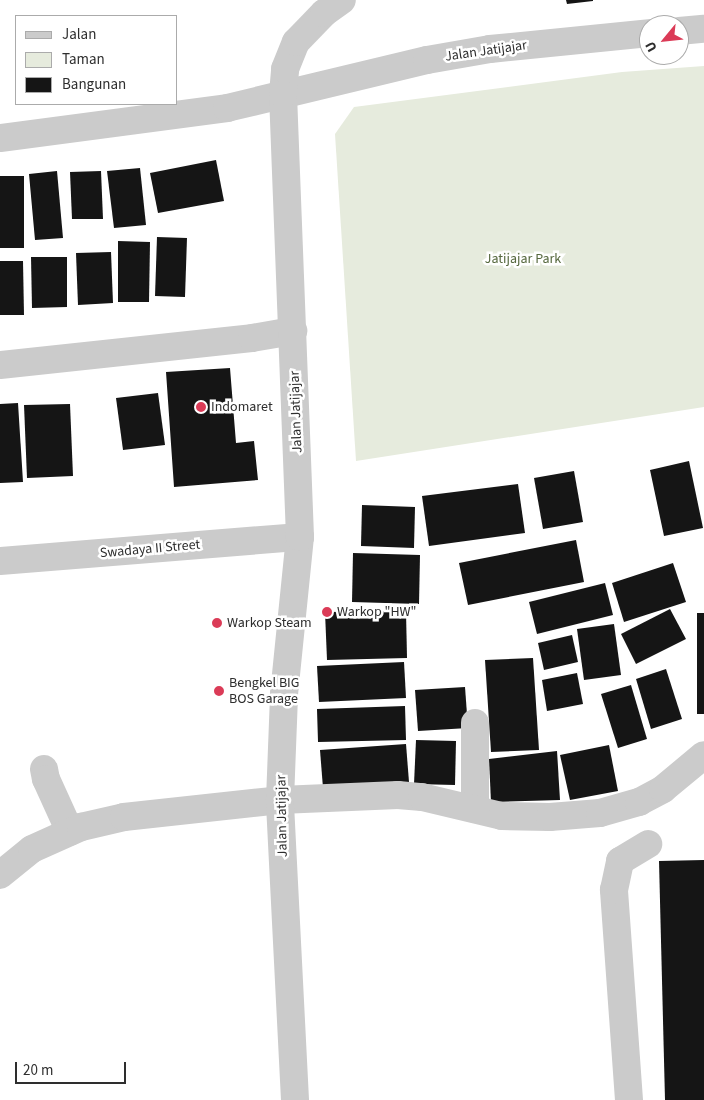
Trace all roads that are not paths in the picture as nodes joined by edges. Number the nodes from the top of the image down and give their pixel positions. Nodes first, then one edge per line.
1 (342, 0) edge
2 (704, 29) edge
3 (689, 30) edge
4 (639, 34) edge
5 (283, 94) junction
6 (0, 138) edge
7 (293, 331) junction
8 (0, 365) edge
9 (300, 537) junction
10 (0, 561) edge
11 (475, 723) dead end
12 (704, 755) edge
13 (44, 769) dead end
14 (280, 800) junction
15 (475, 809) junction
16 (70, 832) junction
17 (648, 844) dead end
18 (0, 875) edge
19 (295, 1100) edge
20 (629, 1100) edge

1 - 5 street
2 - 3 street
4 - 5 street, Jalan Jatijajar
5 - 6 street
5 - 7 street, Jalan Jatijajar
7 - 8 street
7 - 9 street, Jalan Jatijajar
9 - 10 street, Swadaya II Street
9 - 14 street, Jalan Jatijajar
11 - 15 street
12 - 15 street
13 - 16 street
14 - 15 street
14 - 16 street
14 - 19 street, Jalan Jatijajar
16 - 18 street
17 - 20 street

